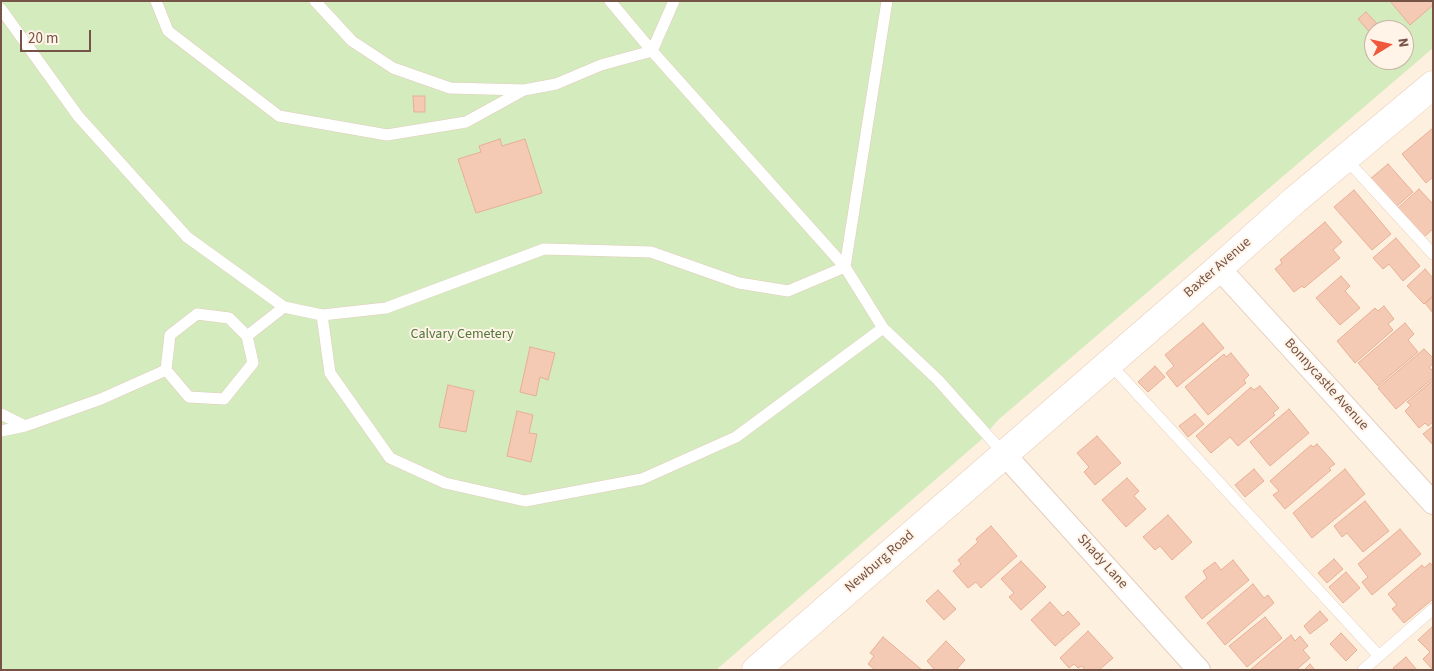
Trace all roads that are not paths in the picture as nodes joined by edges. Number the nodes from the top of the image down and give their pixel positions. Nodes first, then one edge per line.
1 (156, 1) edge
2 (316, 1) edge
3 (610, 1) edge
4 (674, 1) edge
5 (887, 1) edge
6 (1, 9) edge
7 (652, 51) junction
8 (1433, 85) edge
9 (524, 90) junction
10 (1345, 158) junction
11 (1433, 254) edge
12 (845, 267) junction
13 (1219, 268) junction
14 (284, 307) junction
15 (322, 315) junction
16 (883, 328) junction
17 (248, 336) junction
18 (1109, 363) junction
19 (166, 370) junction
20 (1, 414) edge
21 (25, 426) junction
22 (1, 431) edge
23 (1005, 455) junction
24 (1433, 503) edge
25 (1433, 608) edge
26 (1379, 656) junction
27 (756, 670) edge
28 (1199, 670) edge
29 (1362, 670) edge

1 - 9 lane
2 - 9 lane
3 - 7 lane
4 - 7 lane
5 - 12 lane
6 - 14 lane
7 - 9 lane
7 - 12 lane
8 - 10 main road, Baxter Avenue
10 - 11 lane
10 - 13 main road, Baxter Avenue
12 - 15 lane
12 - 16 lane
13 - 18 main road, Baxter Avenue
13 - 24 street, Bonnycastle Avenue
14 - 15 lane
14 - 17 lane
15 - 16 lane
16 - 23 lane
17 - 19 lane
17 - 19 lane
18 - 23 main road, Baxter Avenue
18 - 26 lane
19 - 21 lane
20 - 21 lane
21 - 22 lane
23 - 27 main road, Newburg Road
23 - 28 street, Shady Lane
25 - 26 lane
26 - 29 lane

